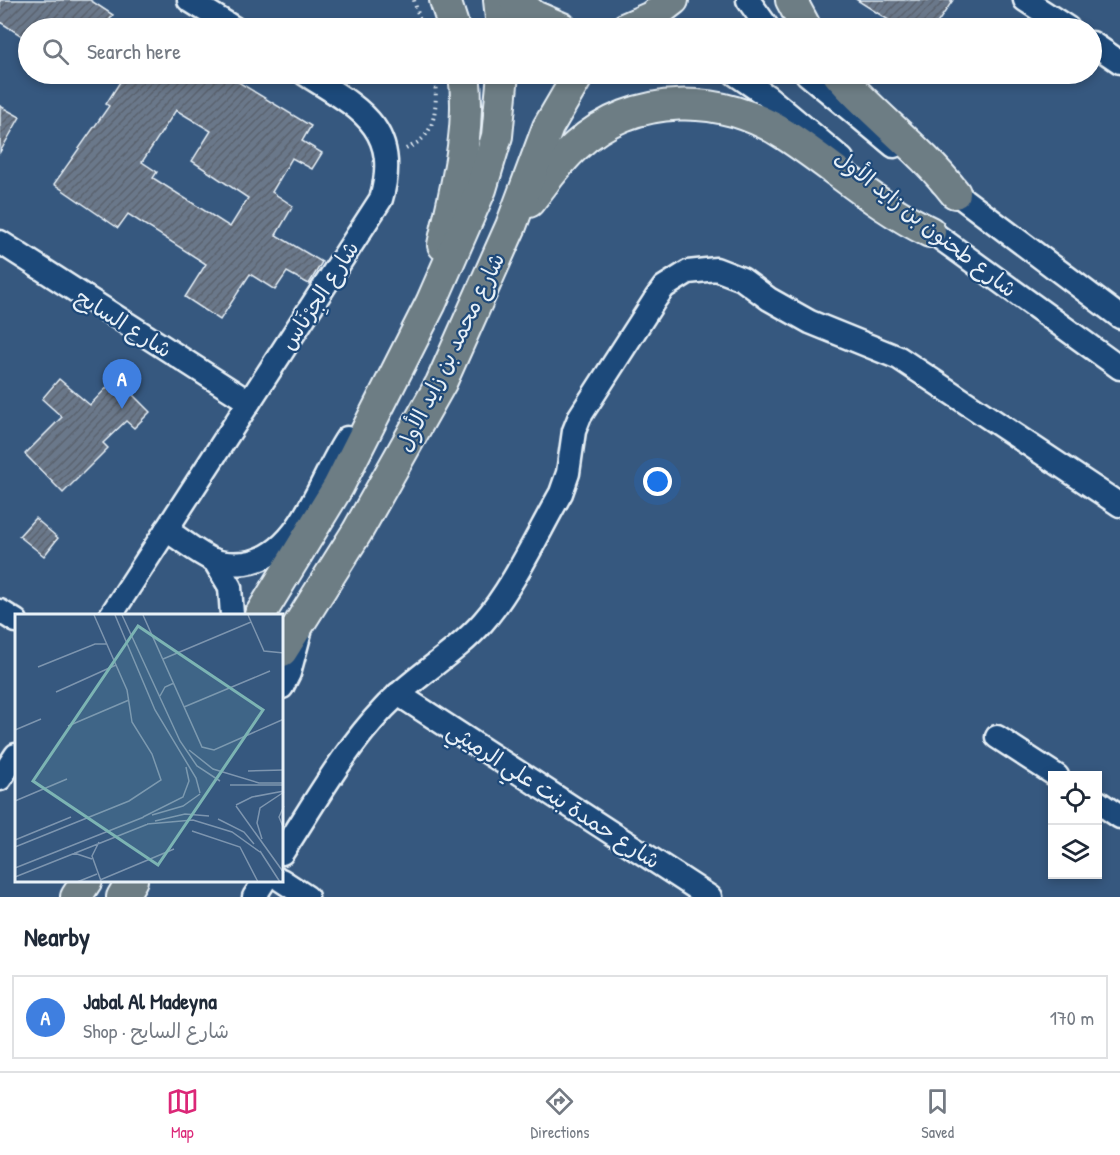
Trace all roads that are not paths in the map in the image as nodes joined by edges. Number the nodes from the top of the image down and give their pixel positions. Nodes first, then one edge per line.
1 (189, 0) edge
2 (446, 0) edge
3 (499, 0) edge
4 (515, 0) edge
5 (673, 0) edge
6 (748, 0) edge
7 (791, 0) edge
8 (1025, 0) edge
9 (218, 18) edge
10 (451, 18) edge
11 (501, 18) edge
12 (538, 18) edge
13 (651, 18) edge
14 (761, 18) edge
15 (801, 18) edge
16 (1053, 18) edge
17 (1102, 50) edge
18 (1120, 62) edge
19 (320, 84) edge
20 (464, 84) edge
21 (502, 84) edge
22 (573, 84) edge
23 (750, 84) edge
24 (819, 84) edge
25 (847, 84) edge
26 (955, 193) junction
27 (511, 226) junction
28 (930, 232) junction
29 (0, 242) edge
30 (431, 303) junction
31 (1120, 317) edge
32 (1120, 368) edge
33 (385, 393) junction
34 (249, 402) junction
35 (1120, 505) edge
36 (166, 530) junction
37 (214, 560) junction
38 (0, 611) edge
39 (112, 614) edge
40 (232, 614) edge
41 (261, 614) edge
42 (15, 620) edge
43 (303, 620) junction
44 (284, 648) edge
45 (284, 683) edge
46 (398, 693) junction
47 (997, 737) dead end
48 (15, 756) edge
49 (1049, 771) edge
50 (0, 779) edge
51 (1102, 805) edge
52 (1120, 817) edge
53 (284, 851) edge
54 (86, 882) edge
55 (131, 882) edge
56 (264, 882) edge
57 (284, 882) edge
58 (76, 897) edge
59 (122, 897) edge
60 (254, 897) edge
61 (307, 897) edge
62 (710, 897) edge

1 - 9 street
2 - 10 main road
3 - 11 main road
4 - 12 main road
5 - 13 main road
6 - 14 street
7 - 15 main road
8 - 16 street
17 - 18 street
19 - 34 street, شارع الجِرْنَاس
20 - 30 main road
21 - 30 main road, شارع محمد بن زايد الأول
22 - 27 main road, شارع محمد بن زايد الأول
23 - 28 street, شارع طحنون بن زايد الأول
24 - 26 street, شارع طحنون بن زايد الأول
25 - 26 main road
26 - 31 street, شارع طحنون بن زايد الأول
27 - 28 main road
27 - 43 main road, شارع محمد بن زايد الأول
28 - 32 street, شارع طحنون بن زايد الأول
29 - 34 street, شارع السايح
30 - 33 main road, شارع محمد بن زايد الأول
33 - 37 street
33 - 41 main road, شارع محمد بن زايد الأول
34 - 36 street, شارع الجِرْنَاس
35 - 46 street
36 - 37 street
36 - 39 street, شارع الجِرْنَاس
37 - 40 street
38 - 42 street
43 - 44 main road, شارع محمد بن زايد الأول
43 - 45 street
46 - 53 street
46 - 62 street, شارع حمدة بنت علي الرميثي
47 - 49 street
48 - 50 street
51 - 52 street
54 - 58 main road
55 - 59 main road
56 - 60 street
57 - 61 street

